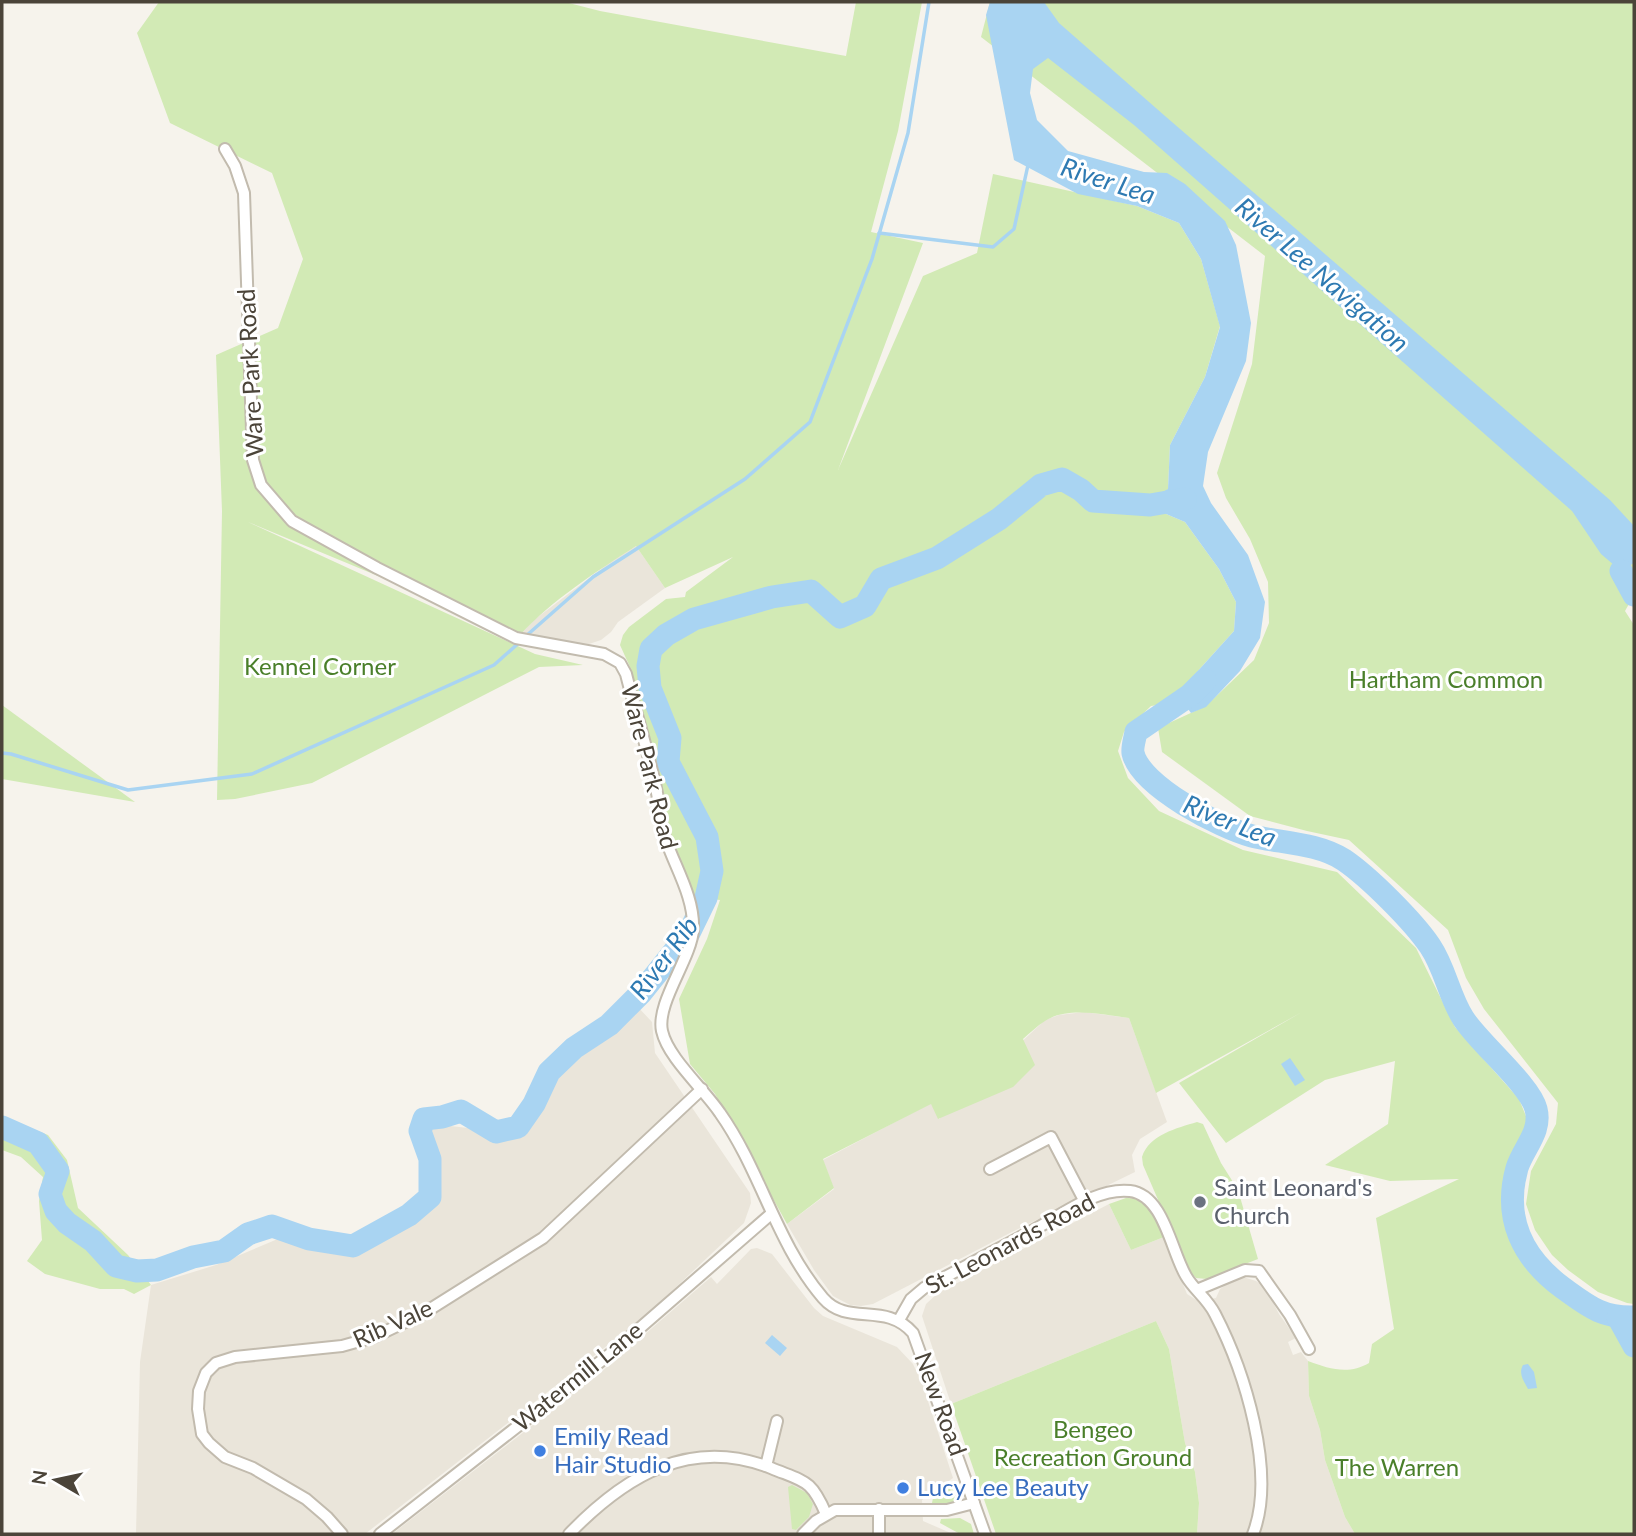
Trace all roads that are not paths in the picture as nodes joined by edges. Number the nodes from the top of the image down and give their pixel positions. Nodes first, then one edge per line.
1 (225, 149) dead end
2 (702, 1089) junction
3 (990, 1169) dead end
4 (1085, 1202) junction
5 (771, 1213) junction
6 (1199, 1289) junction
7 (899, 1320) junction
8 (1309, 1349) dead end
9 (777, 1421) dead end
10 (765, 1466) junction
11 (974, 1503) junction
12 (879, 1509) junction
13 (827, 1514) junction
14 (342, 1534) edge
15 (380, 1534) edge
16 (569, 1534) edge
17 (803, 1534) edge
18 (879, 1534) edge
19 (985, 1534) edge
20 (1253, 1534) edge

1 - 2 street, Ware Park Road
2 - 5 street, Ware Park Road
2 - 14 street, Rib Vale
3 - 4 street
4 - 6 street, St. Leonards Road
4 - 7 street, St. Leonards Road
5 - 7 street, Ware Park Road
5 - 15 street, Watermill Lane
6 - 8 street
6 - 20 street, St. Leonards Road
7 - 11 street, New Road
9 - 10 street
10 - 13 street
10 - 16 street
11 - 12 street
11 - 19 street, New Road
12 - 13 street
12 - 18 street
13 - 17 street

